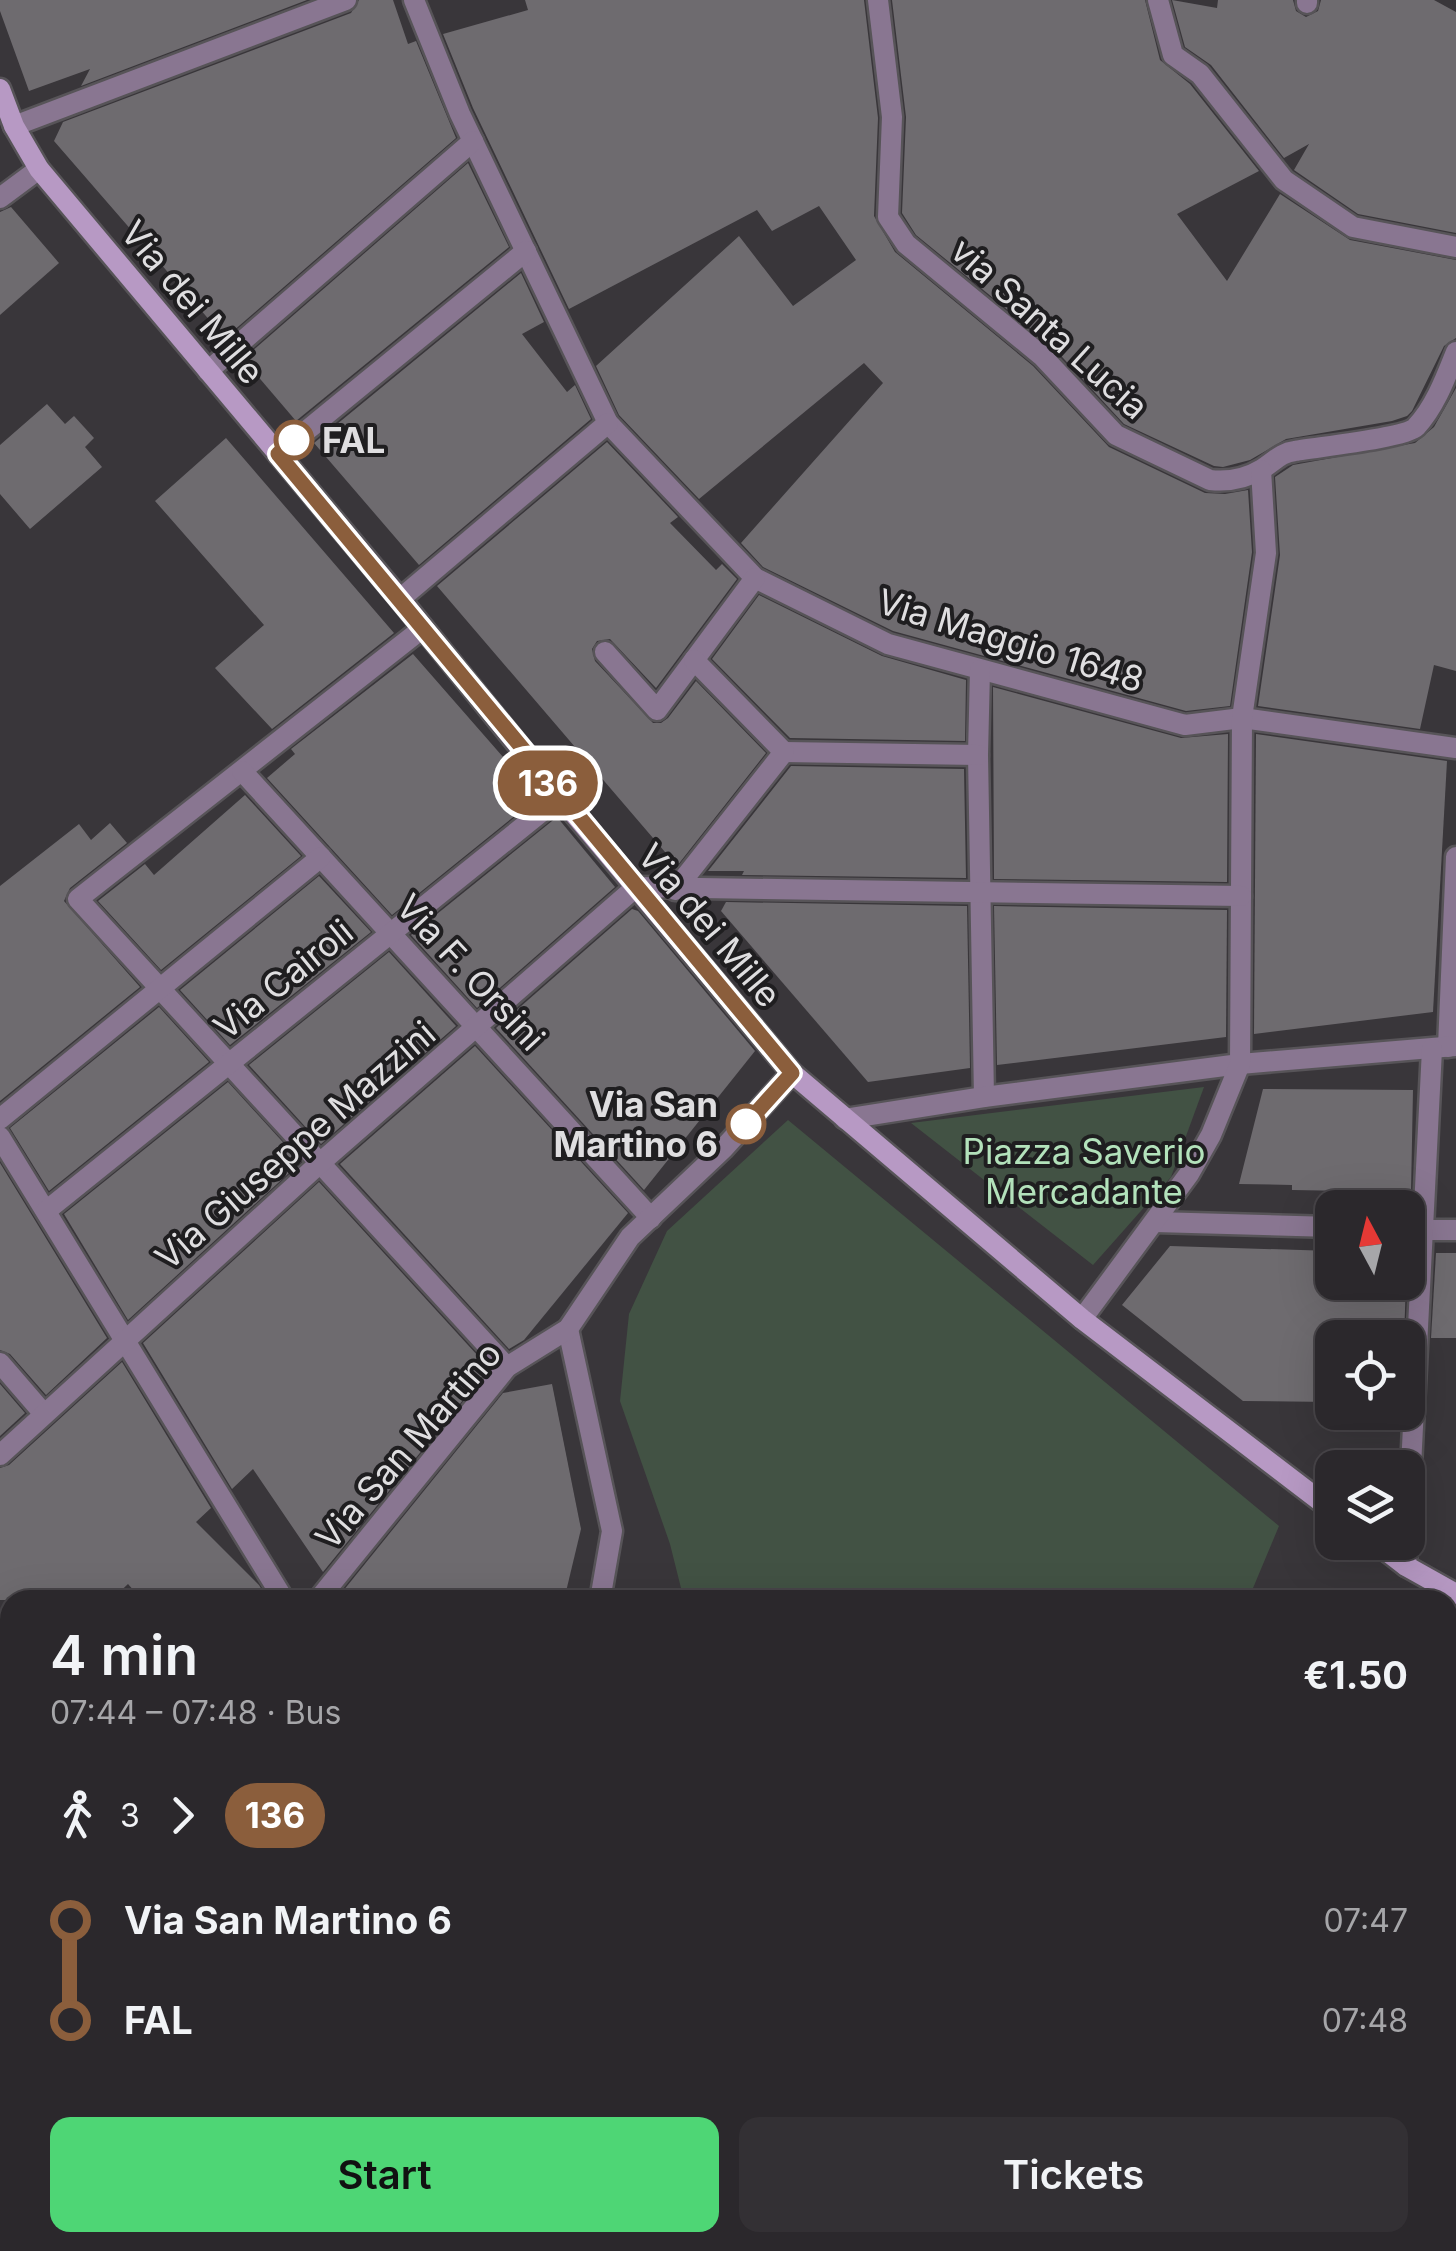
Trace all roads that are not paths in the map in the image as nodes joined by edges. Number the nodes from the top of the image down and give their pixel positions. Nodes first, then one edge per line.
1 (346, 0) edge
2 (414, 0) edge
3 (878, 0) edge
4 (1158, 0) edge
5 (0, 88) edge
6 (14, 126) junction
7 (474, 141) junction
8 (39, 169) junction
9 (0, 198) edge
10 (1456, 247) edge
11 (526, 252) junction
12 (1456, 352) edge
13 (208, 371) junction
14 (608, 422) junction
15 (278, 454) junction
16 (1261, 470) junction
17 (755, 578) junction
18 (400, 598) junction
19 (423, 628) junction
20 (604, 652) dead end
21 (694, 660) junction
22 (980, 670) junction
23 (1242, 718) junction
24 (1456, 748) edge
25 (784, 752) junction
26 (978, 756) junction
27 (242, 771) junction
28 (560, 797) junction
29 (320, 857) junction
30 (1456, 857) edge
31 (636, 887) junction
32 (675, 890) junction
33 (980, 892) junction
34 (1241, 896) junction
35 (390, 933) junction
36 (158, 986) junction
37 (477, 1027) junction
38 (1445, 1048) edge
39 (230, 1064) junction
40 (1240, 1064) junction
41 (792, 1073) junction
42 (984, 1097) junction
43 (0, 1119) edge
44 (845, 1120) junction
45 (0, 1136) edge
46 (320, 1162) junction
47 (1422, 1190) edge
48 (46, 1211) junction
49 (651, 1218) junction
50 (1155, 1222) junction
51 (1315, 1227) edge
52 (1425, 1230) edge
53 (1456, 1230) edge
54 (1414, 1300) edge
55 (1082, 1320) junction
56 (568, 1329) junction
57 (124, 1339) junction
58 (0, 1362) edge
59 (507, 1367) junction
60 (44, 1414) junction
61 (0, 1455) edge
62 (1315, 1497) edge
63 (1398, 1560) edge
64 (1406, 1566) junction
65 (278, 1590) edge
66 (326, 1590) edge
67 (602, 1590) edge
68 (1449, 1590) edge

1 - 6 street
2 - 7 street, Via Maggio 1648
3 - 16 street, via Santa Lucia
4 - 10 street
5 - 6 street, Via dei Mille
6 - 8 street, Via dei Mille
7 - 11 street, Via Maggio 1648
7 - 13 street
8 - 9 street
8 - 13 street, Via dei Mille
11 - 14 street, Via Maggio 1648
11 - 15 street
12 - 16 street, via Santa Lucia
13 - 15 street, Via dei Mille
14 - 17 street, Via Maggio 1648
14 - 18 street
15 - 18 street, Via dei Mille
16 - 23 street
17 - 21 street
17 - 22 street, Via Maggio 1648
18 - 19 street, Via dei Mille
19 - 27 street
19 - 28 street, Via dei Mille
20 - 21 street
21 - 25 street
22 - 23 street, Via Maggio 1648
22 - 26 street
23 - 24 street, Via Maggio 1648
23 - 34 street
25 - 26 street
25 - 32 street
26 - 33 street
27 - 29 street, Via F. Orsini
27 - 36 street
28 - 31 street, Via dei Mille
28 - 35 street, Via Cairoli
29 - 35 street, Via F. Orsini
29 - 36 street
30 - 38 street
31 - 32 street
31 - 37 street, Via Giuseppe Mazzini
31 - 41 street, Via dei Mille
32 - 33 street
33 - 34 street
33 - 42 street
34 - 40 street
35 - 37 street, Via F. Orsini
35 - 39 street, Via Cairoli
36 - 39 street
36 - 43 street
37 - 46 street, Via Giuseppe Mazzini
37 - 49 street, Via F. Orsini
38 - 40 street
38 - 47 street
39 - 46 street
39 - 48 street, Via Cairoli
40 - 42 street
40 - 50 street
41 - 44 street, Via dei Mille
41 - 49 street, Via San Martino
42 - 44 street
44 - 55 street, Via dei Mille
45 - 48 street
46 - 57 street, Via Giuseppe Mazzini
46 - 59 street
48 - 57 street
49 - 56 street, Via San Martino
50 - 51 street
50 - 55 street
52 - 53 street
54 - 64 street
55 - 62 street, Via dei Mille
56 - 59 street, Via San Martino
56 - 67 street
57 - 60 street, Via Giuseppe Mazzini
57 - 65 street
58 - 60 street
59 - 66 street, Via San Martino
60 - 61 street, Via Giuseppe Mazzini
63 - 64 street
64 - 68 street

